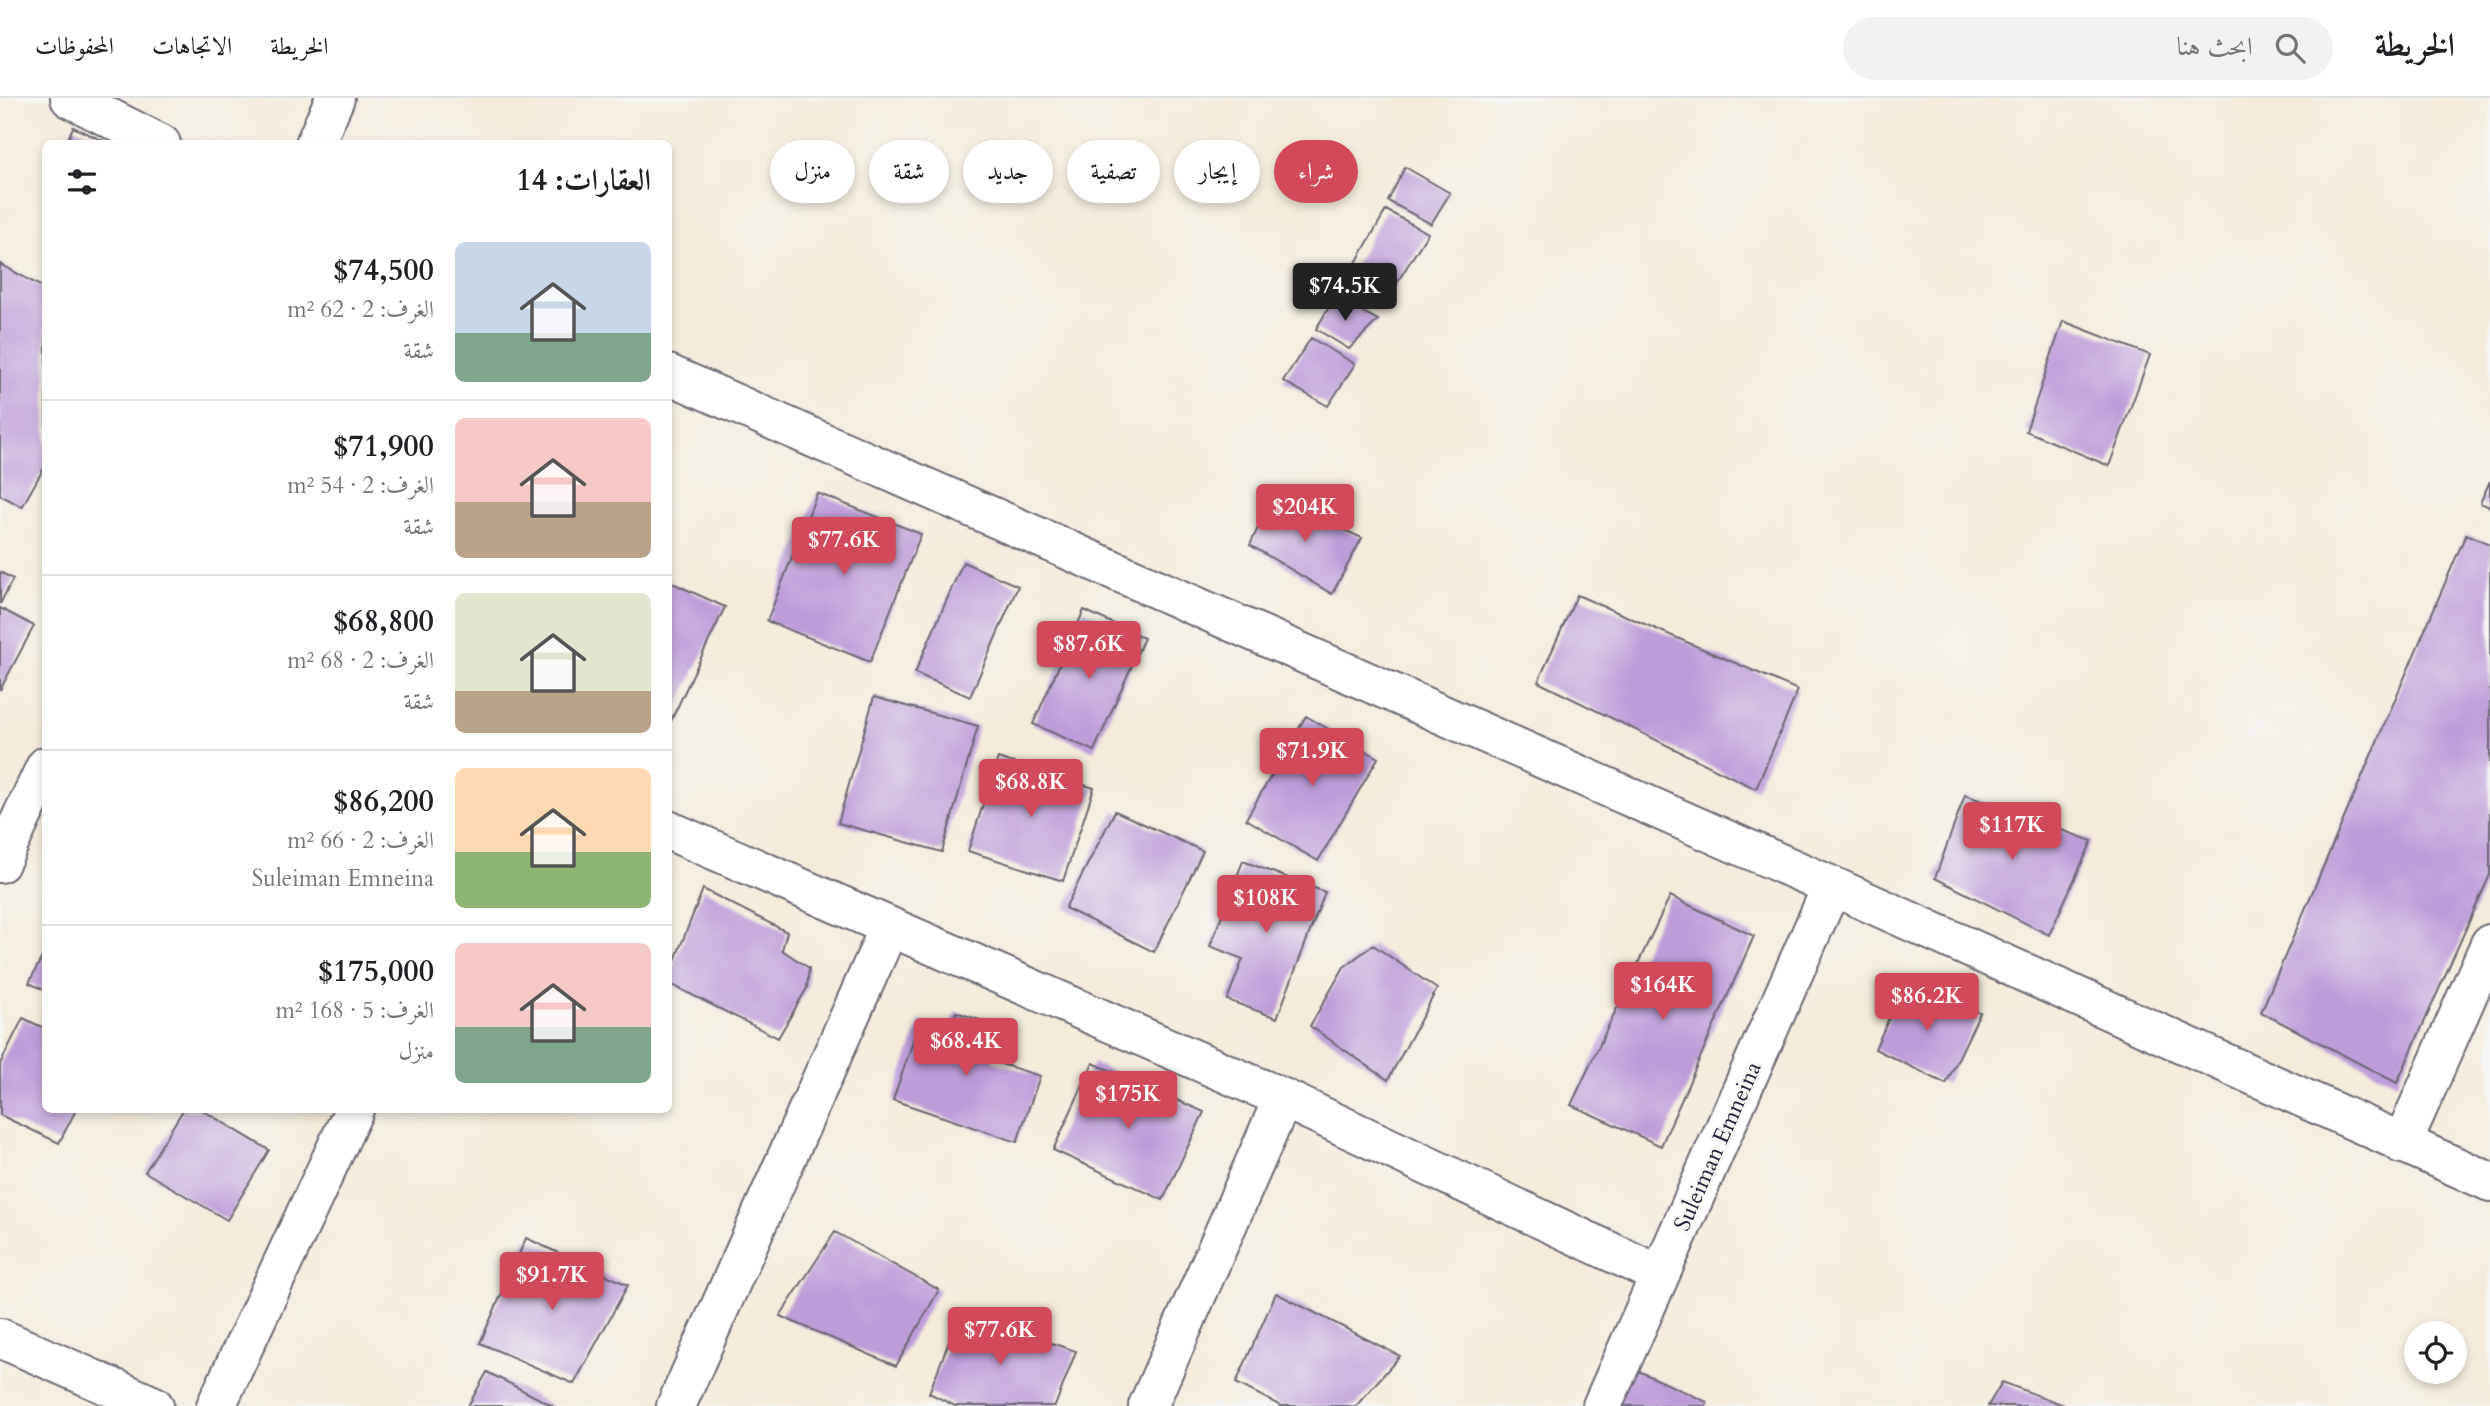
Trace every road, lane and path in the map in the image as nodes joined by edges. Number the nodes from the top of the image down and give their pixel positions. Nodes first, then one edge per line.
1 (70, 98) edge
2 (335, 98) edge
3 (154, 140) edge
4 (317, 140) edge
5 (672, 376) edge
6 (42, 774) edge
7 (672, 832) edge
8 (0, 863) edge
9 (1832, 886) junction
10 (889, 928) junction
11 (2490, 944) edge
12 (1283, 1098) junction
13 (353, 1113) edge
14 (2403, 1144) junction
15 (2490, 1182) edge
16 (1660, 1275) junction
17 (0, 1338) edge
18 (154, 1406) edge
19 (216, 1406) edge
20 (676, 1406) edge
21 (1148, 1406) edge
22 (1602, 1406) edge

1 - 3 street
2 - 4 street
5 - 9 street
6 - 8 street
7 - 10 street
9 - 14 street
9 - 16 street, Suleiman Emneina
10 - 12 street
10 - 20 street
11 - 14 street
12 - 16 street
12 - 21 street
13 - 19 street
14 - 15 street
16 - 22 street, Suleiman Emneina
17 - 18 street

